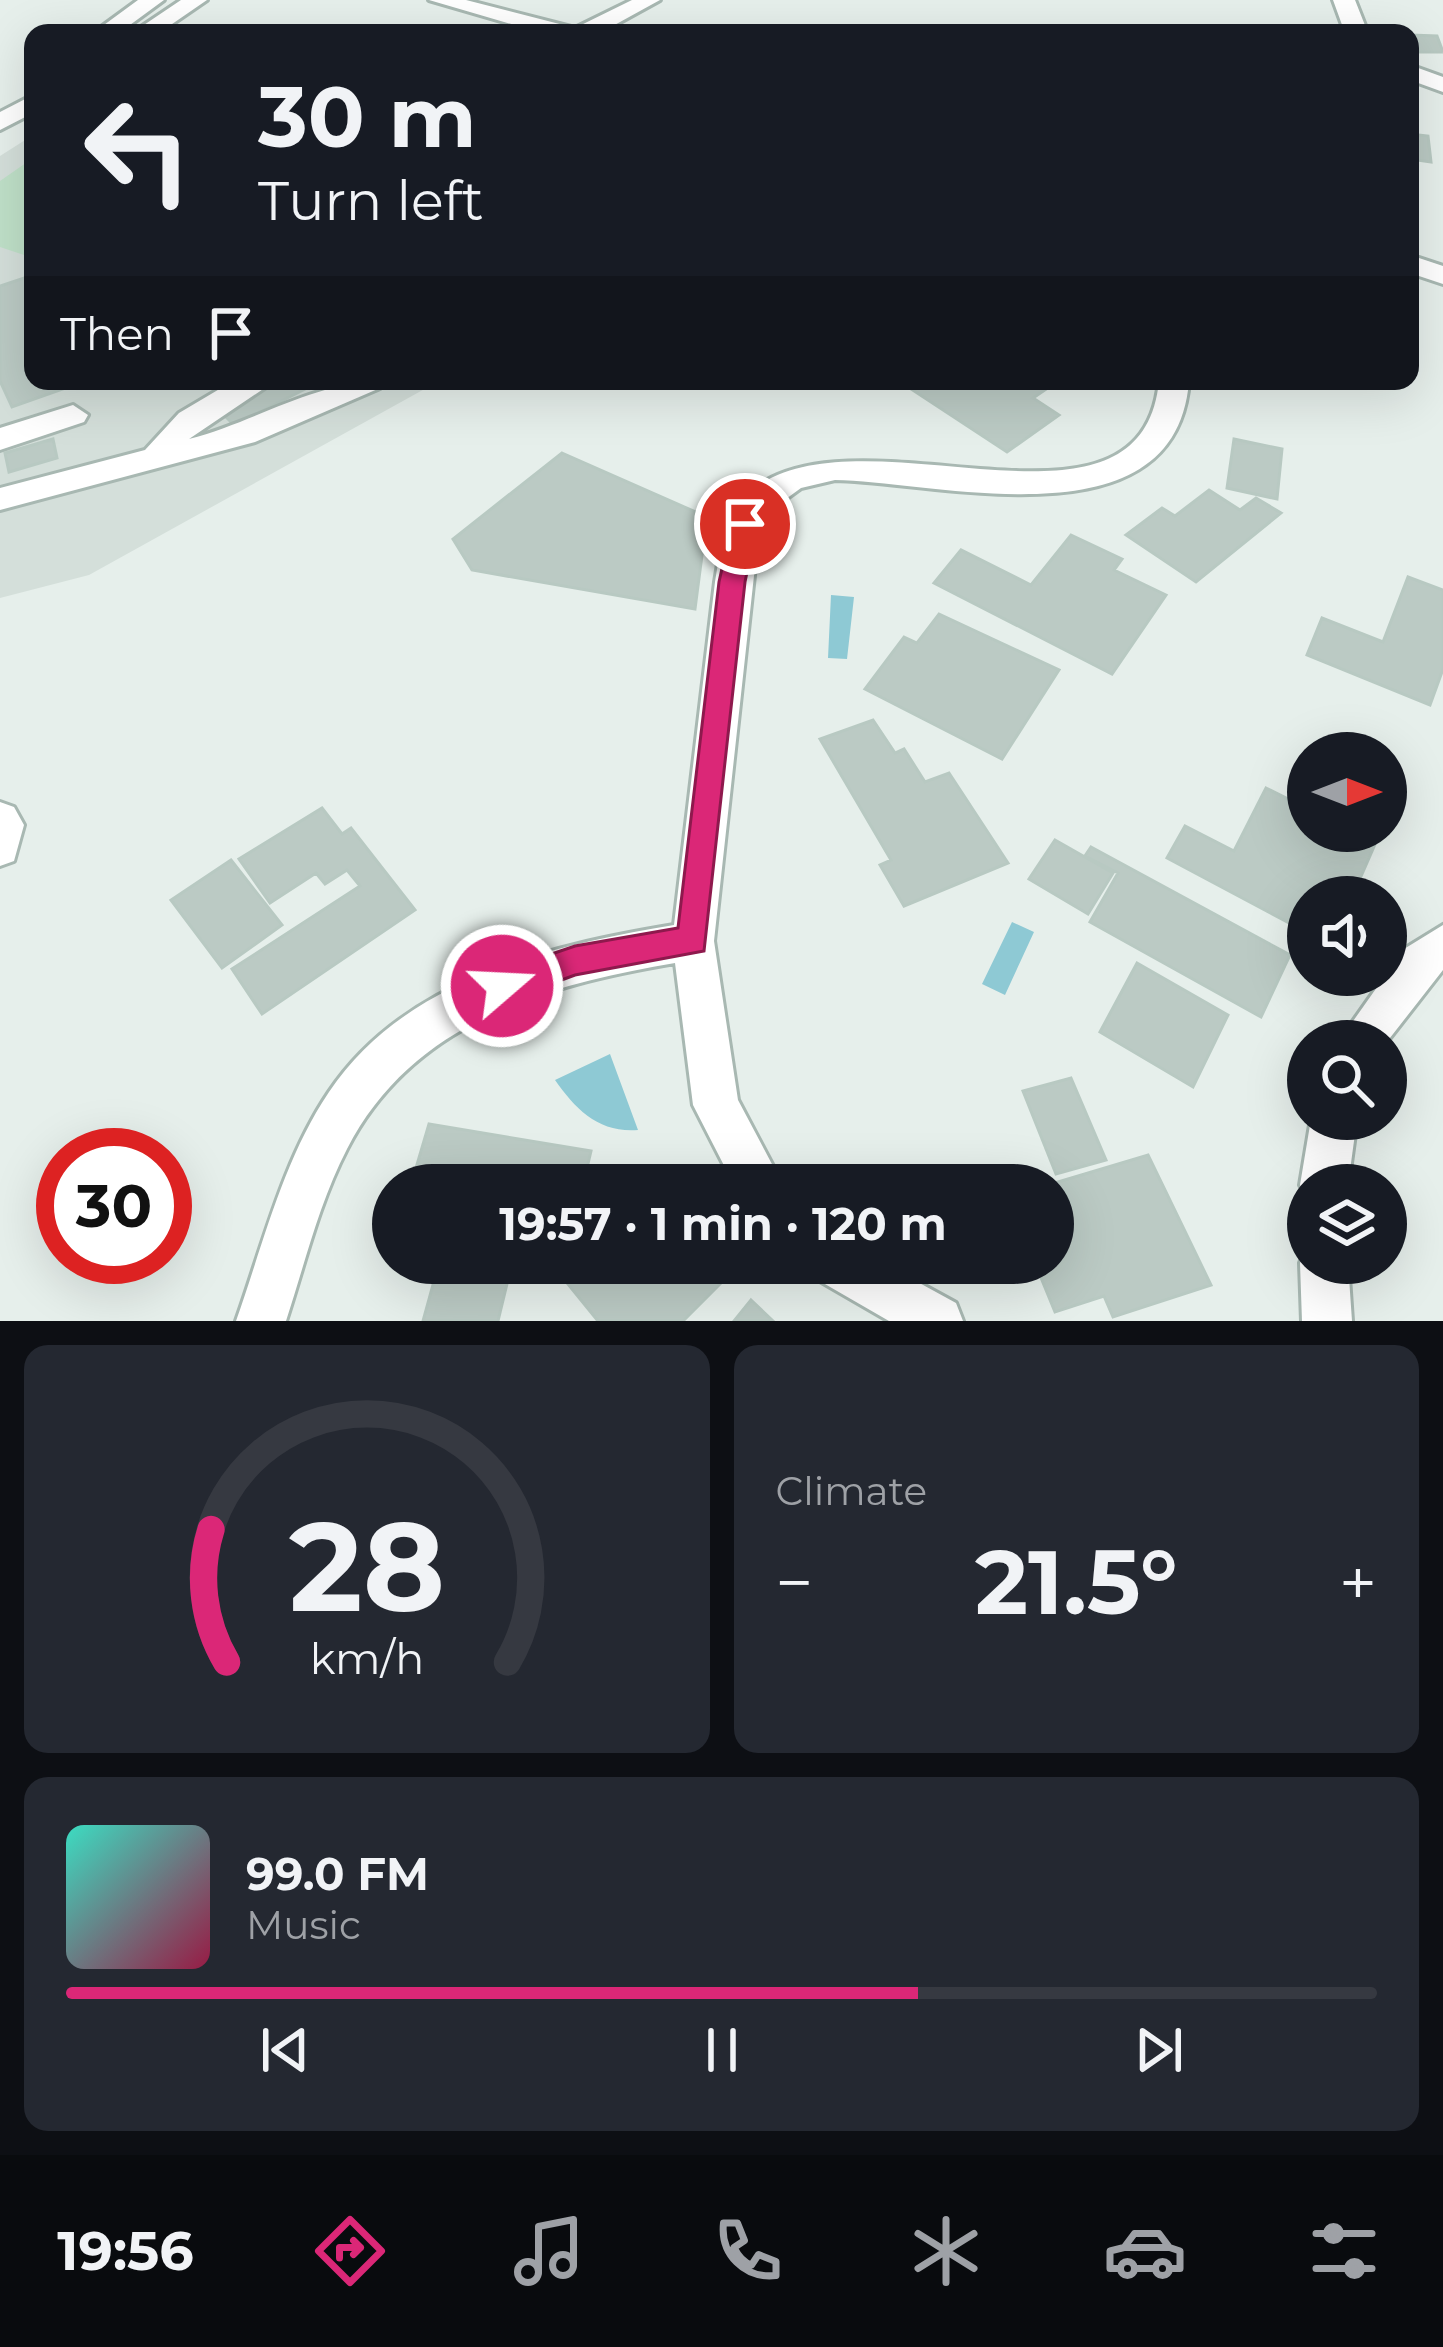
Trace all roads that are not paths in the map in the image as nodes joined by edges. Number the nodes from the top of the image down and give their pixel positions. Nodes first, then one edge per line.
1 (153, 0) edge
2 (196, 0) edge
3 (440, 0) edge
4 (649, 0) edge
5 (117, 24) edge
6 (157, 24) edge
7 (524, 24) edge
8 (600, 24) edge
9 (238, 390) edge
10 (348, 390) edge
11 (1172, 390) edge
12 (73, 415) dead end
13 (0, 439) edge
14 (157, 457) junction
15 (0, 499) edge
16 (0, 819) edge
17 (0, 849) edge
18 (693, 940) junction
19 (1443, 944) edge
20 (1377, 1020) edge
21 (748, 1164) edge
22 (873, 1284) edge
23 (1325, 1284) edge
24 (261, 1321) edge
25 (938, 1321) edge
26 (1327, 1321) edge

1 - 5 street
2 - 6 street
3 - 7 street
4 - 8 street
9 - 14 street
10 - 14 street
11 - 18 street
12 - 13 street
14 - 15 street
16 - 17 street
18 - 21 street
18 - 24 street
19 - 20 street
22 - 25 street
23 - 26 street

